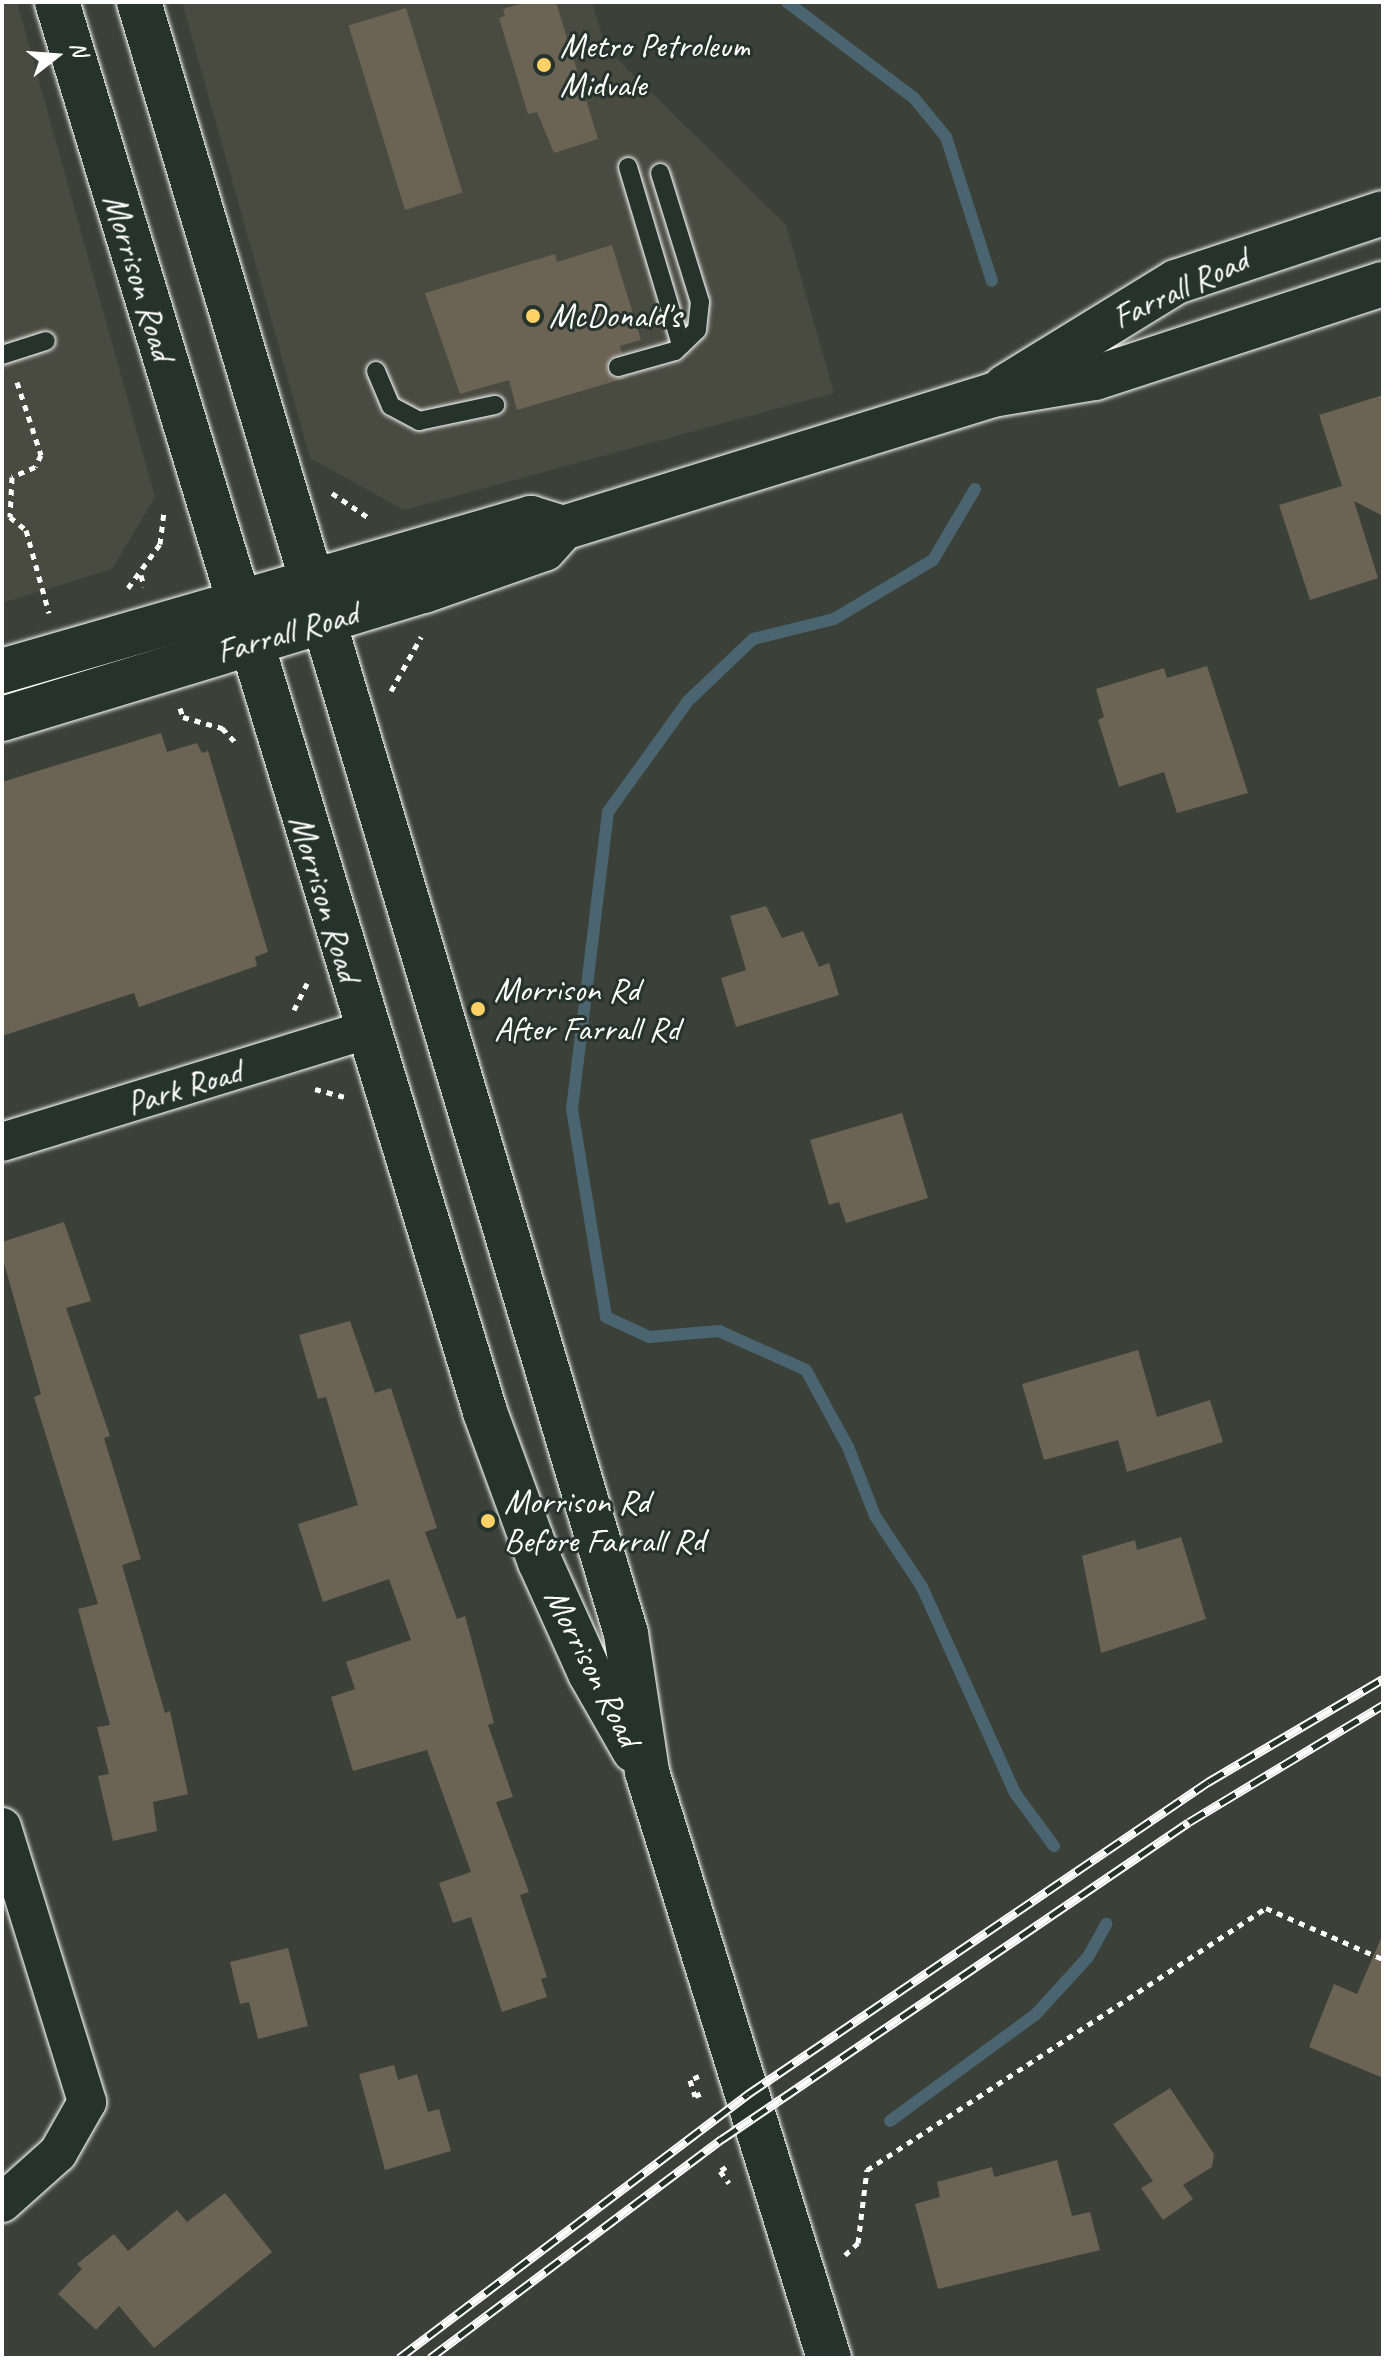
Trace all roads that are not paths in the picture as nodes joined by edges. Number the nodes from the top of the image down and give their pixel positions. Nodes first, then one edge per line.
1 (57, 2) edge
2 (139, 2) edge
3 (628, 167) dead end
4 (660, 173) dead end
5 (1383, 213) edge
6 (1208, 270) junction
7 (1383, 284) edge
8 (1235, 330) junction
9 (46, 341) dead end
10 (681, 345) junction
11 (4, 354) edge
12 (618, 367) dead end
13 (376, 371) dead end
14 (993, 395) junction
15 (495, 405) dead end
16 (314, 603) junction
17 (242, 623) junction
18 (2, 671) edge
19 (2, 719) edge
20 (366, 1030) junction
21 (2, 1142) edge
22 (647, 1772) junction
23 (2, 1827) edge
24 (2, 2203) edge
25 (829, 2358) edge

1 - 17 main road, Morrison Road
2 - 16 main road, Morrison Road
3 - 10 lane
4 - 10 lane
5 - 6 main road, Farrall Road
6 - 8 main road
6 - 14 main road, Farrall Road
7 - 8 main road, Farrall Road
8 - 14 main road, Farrall Road
9 - 11 lane
10 - 12 lane
13 - 15 lane
14 - 16 main road, Farrall Road
16 - 17 main road, Farrall Road
16 - 22 main road, Morrison Road
17 - 18 main road, Farrall Road
17 - 19 main road, Farrall Road
17 - 20 main road, Morrison Road
20 - 21 street, Park Road
20 - 22 main road, Morrison Road
22 - 25 main road, Morrison Road
23 - 24 street

